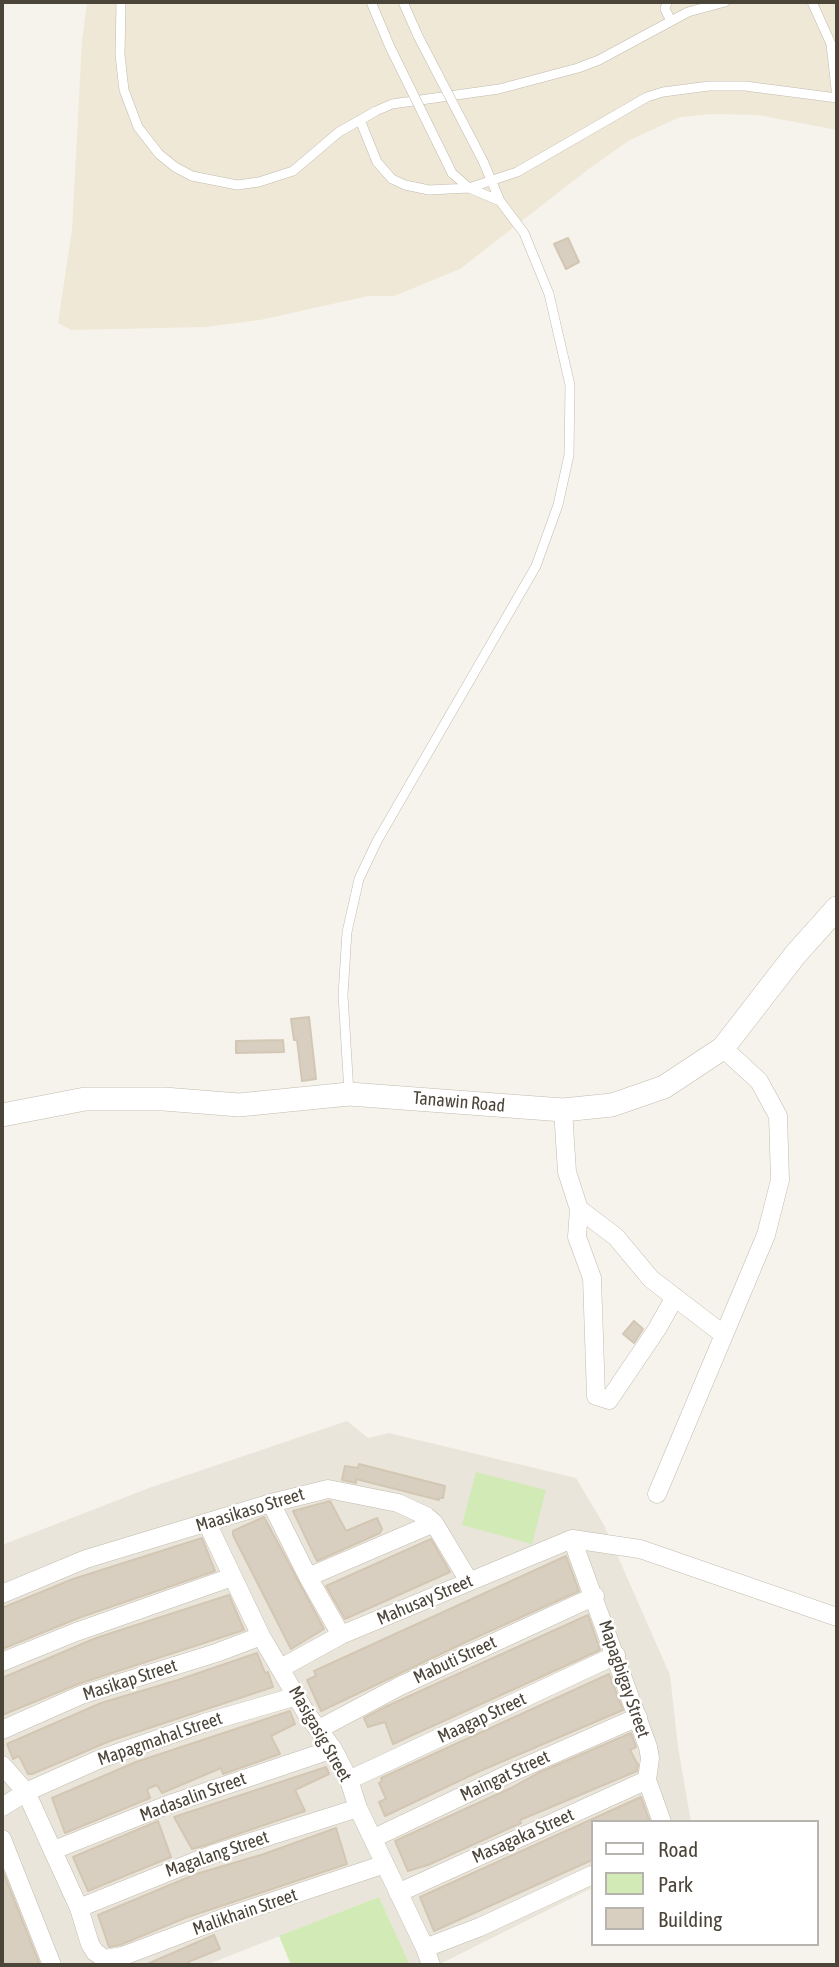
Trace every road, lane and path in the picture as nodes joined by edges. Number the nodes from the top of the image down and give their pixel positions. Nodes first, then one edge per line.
1 (121, 2) edge
2 (371, 2) edge
3 (403, 2) edge
4 (667, 2) edge
5 (726, 2) edge
6 (812, 2) edge
7 (671, 21) junction
8 (837, 98) edge
9 (360, 120) junction
10 (490, 182) junction
11 (469, 188) junction
12 (500, 201) junction
13 (837, 908) edge
14 (723, 1048) junction
15 (349, 1094) junction
16 (563, 1111) junction
17 (2, 1115) edge
18 (579, 1209) junction
19 (675, 1297) junction
20 (724, 1335) junction
21 (657, 1494) dead end
22 (271, 1503) junction
23 (207, 1523) junction
24 (434, 1523) junction
25 (572, 1539) junction
26 (232, 1577) junction
27 (308, 1577) junction
28 (469, 1581) junction
29 (2, 1594) edge
30 (595, 1596) junction
31 (837, 1617) edge
32 (341, 1635) junction
33 (261, 1636) junction
34 (616, 1655) junction
35 (2, 1662) edge
36 (281, 1668) junction
37 (296, 1696) junction
38 (638, 1717) junction
39 (319, 1729) junction
40 (2, 1730) edge
41 (333, 1749) junction
42 (2, 1765) edge
43 (349, 1780) junction
44 (647, 1780) junction
45 (26, 1792) junction
46 (2, 1807) edge
47 (358, 1808) junction
48 (661, 1820) edge
49 (374, 1838) junction
50 (2, 1839) edge
51 (54, 1850) junction
52 (385, 1864) junction
53 (590, 1876) edge
54 (398, 1893) junction
55 (79, 1908) junction
56 (428, 1957) edge
57 (52, 1965) edge

1 - 9 lane
2 - 11 lane, bridge
3 - 10 lane, bridge
4 - 7 lane
5 - 7 lane
6 - 8 lane
7 - 9 lane
8 - 10 lane
9 - 11 lane
10 - 11 lane
10 - 12 lane
11 - 12 lane
12 - 15 lane
13 - 14 street, Tanawin Road
14 - 16 street, Tanawin Road
14 - 20 street
15 - 16 street, Tanawin Road
15 - 17 street, Tanawin Road
16 - 18 street
18 - 19 street
18 - 19 street
19 - 20 street
20 - 21 street
22 - 23 street, Maasikaso Street
22 - 24 street, Maasikaso Street
22 - 27 street
23 - 26 street, Masigasig Street
23 - 29 street, Maasikaso Street
24 - 27 street
24 - 28 street, Maasikaso Street
25 - 28 street, Mahusay Street
25 - 30 street, Mapagbigay Street
25 - 31 street
26 - 33 street, Masigasig Street
26 - 35 street
27 - 32 street
28 - 32 street, Mahusay Street
30 - 34 street, Mapagbigay Street
30 - 39 street, Mabuti Street
32 - 36 street, Mahusay Street
33 - 36 street, Masigasig Street
33 - 40 street, Masikap Street
34 - 38 street, Mapagbigay Street
34 - 43 street, Maagap Street
36 - 37 street, Masigasig Street
37 - 39 street, Masigasig Street
37 - 45 street, Mapagmahal Street
38 - 44 street, Mapagbigay Street
38 - 49 street, Maingat Street
39 - 41 street, Masigasig Street
41 - 43 street, Masigasig Street
41 - 51 street, Madasalin Street
42 - 45 street
43 - 47 street, Masigasig Street
44 - 48 street, Mapagbigay Street
44 - 54 street, Masagaka Street
45 - 46 street, Mapagmahal Street
45 - 51 street
47 - 49 street, Masigasig Street
47 - 55 street, Magalang Street
49 - 52 street, Masigasig Street
50 - 57 street
51 - 55 street
52 - 54 street, Masigasig Street
52 - 55 street, Malikhain Street
53 - 56 street
54 - 56 street, Masigasig Street

